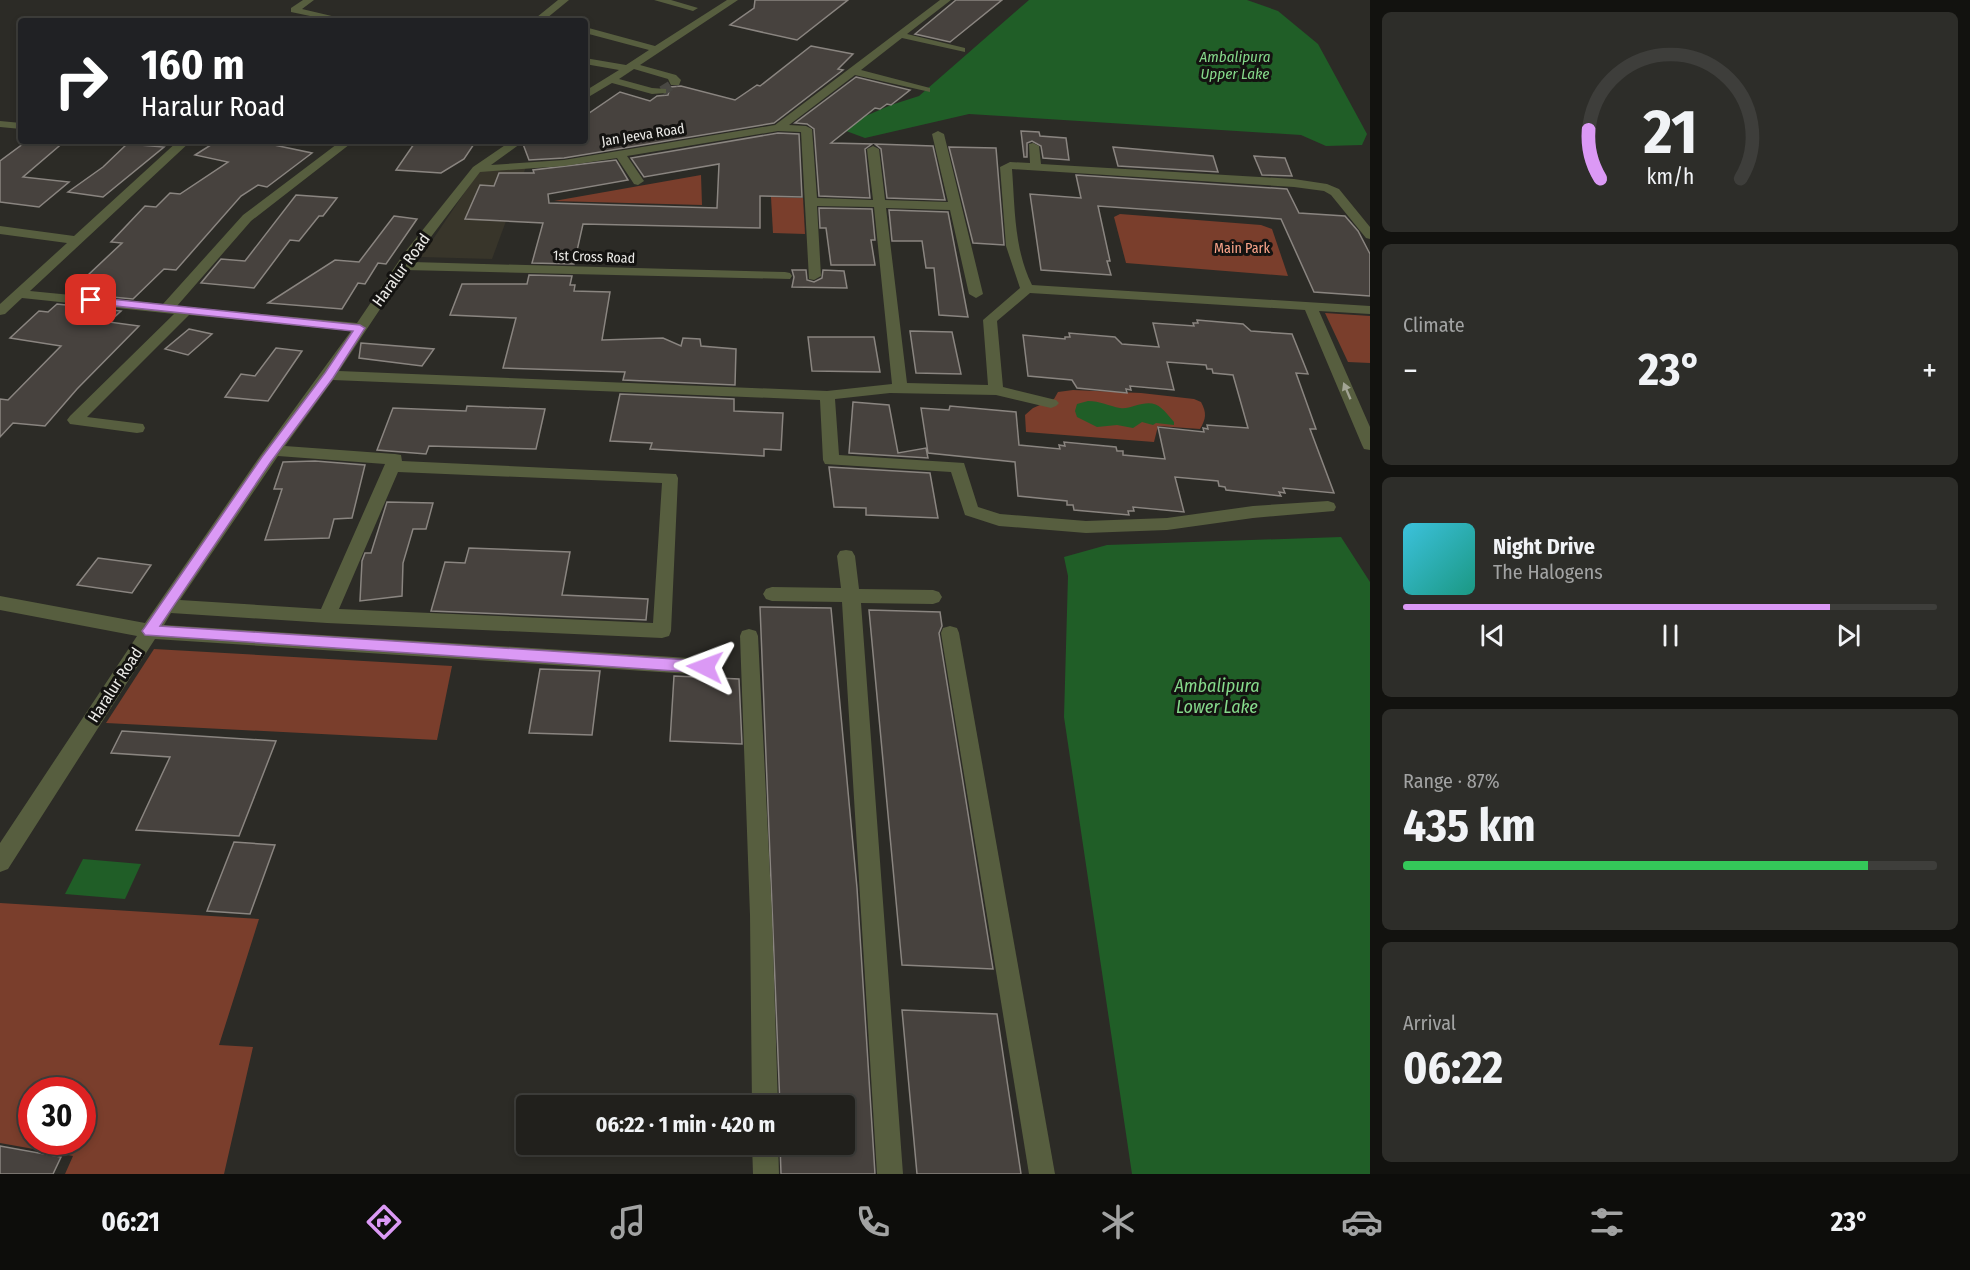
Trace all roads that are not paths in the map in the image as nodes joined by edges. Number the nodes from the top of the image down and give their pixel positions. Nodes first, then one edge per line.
1 (309, 0) edge
2 (564, 0) edge
3 (658, 0) edge
4 (733, 0) edge
5 (946, 0) edge
6 (693, 8) dead end
7 (319, 18) edge
8 (541, 18) edge
9 (588, 31) edge
10 (899, 35) junction
11 (655, 49) junction
12 (962, 50) dead end
13 (588, 61) edge
14 (629, 66) junction
15 (853, 70) junction
16 (609, 80) junction
17 (675, 83) dead end
18 (662, 90) tunnel mouth
19 (926, 90) dead end
20 (588, 94) edge
21 (0, 124) edge
22 (18, 126) edge
23 (778, 128) junction
24 (938, 134) dead end
25 (182, 144) edge
26 (344, 144) edge
27 (514, 144) edge
28 (1033, 146) dead end
29 (873, 149) dead end
30 (620, 154) junction
31 (1036, 166) junction
32 (477, 169) junction
33 (638, 181) dead end
34 (812, 202) junction
35 (878, 204) junction
36 (953, 206) junction
37 (0, 230) edge
38 (1370, 234) edge
39 (77, 240) junction
40 (403, 266) junction
41 (785, 276) dead end
42 (814, 276) dead end
43 (1027, 289) junction
44 (18, 294) junction
45 (976, 294) dead end
46 (1310, 306) junction
47 (168, 307) junction
48 (186, 310) junction
49 (1370, 310) edge
50 (0, 311) edge
51 (360, 328) junction
52 (329, 375) junction
53 (900, 387) junction
54 (996, 390) junction
55 (827, 396) junction
56 (1051, 404) dead end
57 (137, 428) dead end
58 (1370, 445) edge
59 (273, 450) junction
60 (392, 466) junction
61 (1328, 507) dead end
62 (846, 556) dead end
63 (772, 594) dead end
64 (851, 596) junction
65 (933, 597) dead end
66 (0, 603) edge
67 (166, 606) junction
68 (327, 616) junction
69 (150, 631) junction
70 (950, 633) dead end
71 (748, 636) dead end
72 (705, 667) dead end
73 (0, 862) edge
74 (765, 1095) edge
75 (765, 1155) edge
76 (766, 1174) edge
77 (890, 1174) edge
78 (1042, 1174) edge

1 - 7 street
2 - 8 street
3 - 6 street
4 - 11 street
5 - 10 street
9 - 11 street
10 - 12 street
10 - 15 street
11 - 14 street
13 - 14 street
14 - 16 street
14 - 17 street
15 - 19 street
15 - 23 street
16 - 18 street
16 - 20 street
21 - 22 street
23 - 30 street, Jan Jeeva Road
23 - 34 street
24 - 36 street
25 - 39 street
26 - 47 street
27 - 32 street, Haralur Road
28 - 31 street
29 - 35 street
30 - 32 street, Jan Jeeva Road
30 - 33 street
31 - 38 street
31 - 43 street
32 - 40 street, Haralur Road
34 - 35 street
34 - 42 street
35 - 36 street
35 - 53 street
36 - 45 street
37 - 39 street
39 - 44 street
40 - 41 street, 1st Cross Road
40 - 51 street, Haralur Road
43 - 46 street
43 - 54 street
44 - 47 street
44 - 50 street
46 - 49 street
58 -> 46 street
47 - 48 street
48 - 51 street
48 - 57 street
51 - 52 street, Haralur Road
52 - 55 street
52 - 59 street, Haralur Road
53 - 54 street
53 - 55 street
54 - 56 street
55 - 61 street
59 - 60 street
59 - 67 street, Haralur Road
60 - 68 street
60 - 68 street
62 - 64 street
63 - 64 street
64 - 65 street
64 - 77 street
66 - 69 street
67 - 68 street
67 - 69 street, Haralur Road
69 - 72 street
69 - 73 street, Haralur Road
70 - 78 street
71 - 74 street
75 - 76 street

